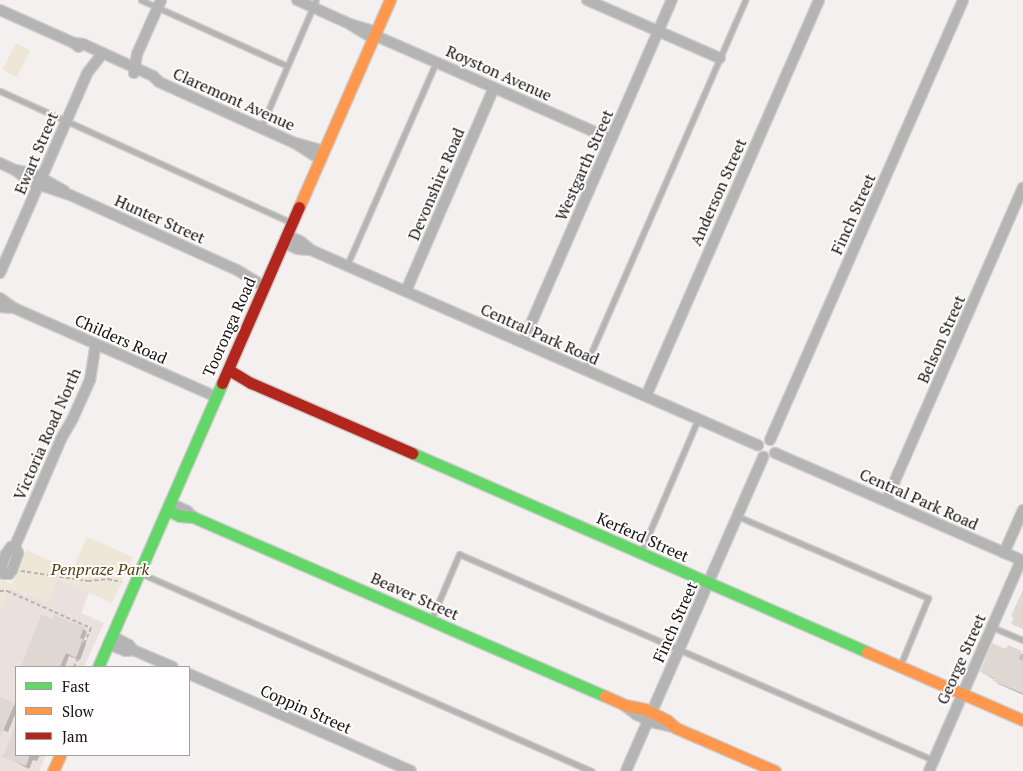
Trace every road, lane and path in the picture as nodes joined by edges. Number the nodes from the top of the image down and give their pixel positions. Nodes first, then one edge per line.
1 (141, 0) edge
2 (296, 0) edge
3 (390, 0) edge
4 (587, 0) edge
5 (672, 0) edge
6 (745, 0) edge
7 (818, 0) edge
8 (963, 0) edge
9 (601, 3) edge
10 (159, 4) edge
11 (314, 4) edge
12 (0, 10) edge
13 (658, 31) junction
14 (374, 35) junction
15 (97, 53) junction
16 (137, 54) junction
17 (720, 58) junction
18 (436, 62) junction
19 (125, 66) junction
20 (287, 66) junction
21 (135, 71) junction
22 (494, 88) junction
23 (0, 91) edge
24 (66, 121) junction
25 (260, 127) junction
26 (611, 139) junction
27 (322, 155) junction
28 (0, 163) edge
29 (41, 181) junction
30 (1023, 188) edge
31 (293, 223) junction
32 (286, 239) junction
33 (347, 266) junction
34 (0, 273) edge
35 (267, 283) junction
36 (406, 292) junction
37 (0, 298) edge
38 (0, 307) edge
39 (14, 308) junction
40 (523, 342) junction
41 (96, 344) junction
42 (106, 348) junction
43 (94, 362) junction
44 (584, 369) junction
45 (227, 373) junction
46 (646, 396) junction
47 (216, 397) junction
48 (698, 419) junction
49 (770, 440) junction
50 (758, 445) junction
51 (775, 453) junction
52 (763, 457) junction
53 (886, 501) junction
54 (168, 507) junction
55 (1023, 510) edge
56 (737, 516) junction
57 (15, 546) dead end
58 (640, 553) junction
59 (1004, 553) junction
60 (1022, 560) edge
61 (23, 572) dead end
62 (139, 573) junction
63 (123, 582) dead end
64 (708, 583) junction
65 (8, 586) dead end
66 (0, 591) edge
67 (7, 591) junction
68 (430, 621) junction
69 (992, 627) junction
70 (110, 640) junction
71 (1023, 640) edge
72 (679, 650) junction
73 (74, 666) edge
74 (98, 666) edge
75 (170, 666) edge
76 (900, 666) junction
77 (190, 674) edge
78 (962, 693) junction
79 (650, 716) junction
80 (1023, 720) edge
81 (60, 756) edge
82 (933, 760) junction
83 (57, 770) edge
84 (411, 771) edge
85 (592, 771) edge
86 (626, 771) edge
87 (775, 771) edge
88 (929, 771) edge

1 - 10 lane
2 - 11 street, Royston Avenue
3 - 14 street, Tooronga Road
4 - 9 street
5 - 13 street, Westgarth Street
6 - 17 lane
7 - 46 street, Anderson Street
8 - 49 street, Finch Street
9 - 13 street
10 - 16 street
10 - 20 lane
11 - 14 street, Royston Avenue
11 - 20 lane
12 - 15 street, Claremont Avenue
13 - 17 street
13 - 26 street, Westgarth Street
14 - 18 street, Royston Avenue
14 - 27 street, Tooronga Road
15 - 19 street, Claremont Avenue
15 - 24 street, Ewart Street
16 - 19 street
16 - 21 street
17 - 44 lane
18 - 22 street, Royston Avenue
18 - 33 lane
19 - 21 street, Claremont Avenue
20 - 25 lane
21 - 25 street, Claremont Avenue
22 - 26 street, Royston Avenue
22 - 36 street, Devonshire Road
23 - 24 lane
24 - 29 street, Ewart Street
24 - 31 lane
25 - 27 street, Claremont Avenue
26 - 40 street, Westgarth Street
27 - 31 street, Tooronga Road
28 - 29 street, Hunter Street
29 - 34 street, Ewart Street
29 - 35 street, Hunter Street
30 - 53 street, Belson Street
31 - 32 street, Tooronga Road
32 - 33 street, Central Park Road
32 - 35 street, Tooronga Road
33 - 36 street, Central Park Road
35 - 45 street, Tooronga Road
36 - 40 street, Central Park Road
37 - 39 street, Childers Road
38 - 39 street, Childers Road
39 - 41 street, Childers Road
40 - 44 street, Central Park Road
41 - 42 street, Childers Road
41 - 43 street, Victoria Road North
42 - 43 street, Victoria Road North
42 - 47 street, Childers Road
43 - 57 street, Victoria Road North
44 - 46 street, Central Park Road
45 - 47 street, Tooronga Road
45 - 58 street, Kerferd Street
46 - 48 street, Central Park Road
47 - 54 street, Tooronga Road
48 - 50 street, Central Park Road
48 - 58 lane
49 - 50 street
49 - 51 street
50 - 52 street
51 - 52 street
51 - 53 street, Central Park Road
52 - 56 street, Finch Street
53 - 59 street, Central Park Road
54 - 62 street, Tooronga Road
54 - 68 street, Beaver Street
55 - 59 street
56 - 64 street, Finch Street
56 - 76 lane
58 - 64 street, Kerferd Street
59 - 60 street, Central Park Road
60 - 69 street, George Street
61 - 63 path
62 - 70 street, Tooronga Road
62 - 85 lane
64 - 72 street, Finch Street
64 - 76 street, Kerferd Street
65 - 67 path
66 - 67 path
67 - 73 path
68 - 72 lane
68 - 79 street, Beaver Street
69 - 71 lane
69 - 78 street, George Street
70 - 74 street, Tooronga Road
70 - 75 street
72 - 79 street, Finch Street
72 - 82 lane
76 - 78 street, Kerferd Street
77 - 84 street, Coppin Street
78 - 80 street, Kerferd Street
78 - 82 street, George Street
79 - 86 street, Finch Street
79 - 87 street, Beaver Street
81 - 83 street
82 - 88 street, George Street

